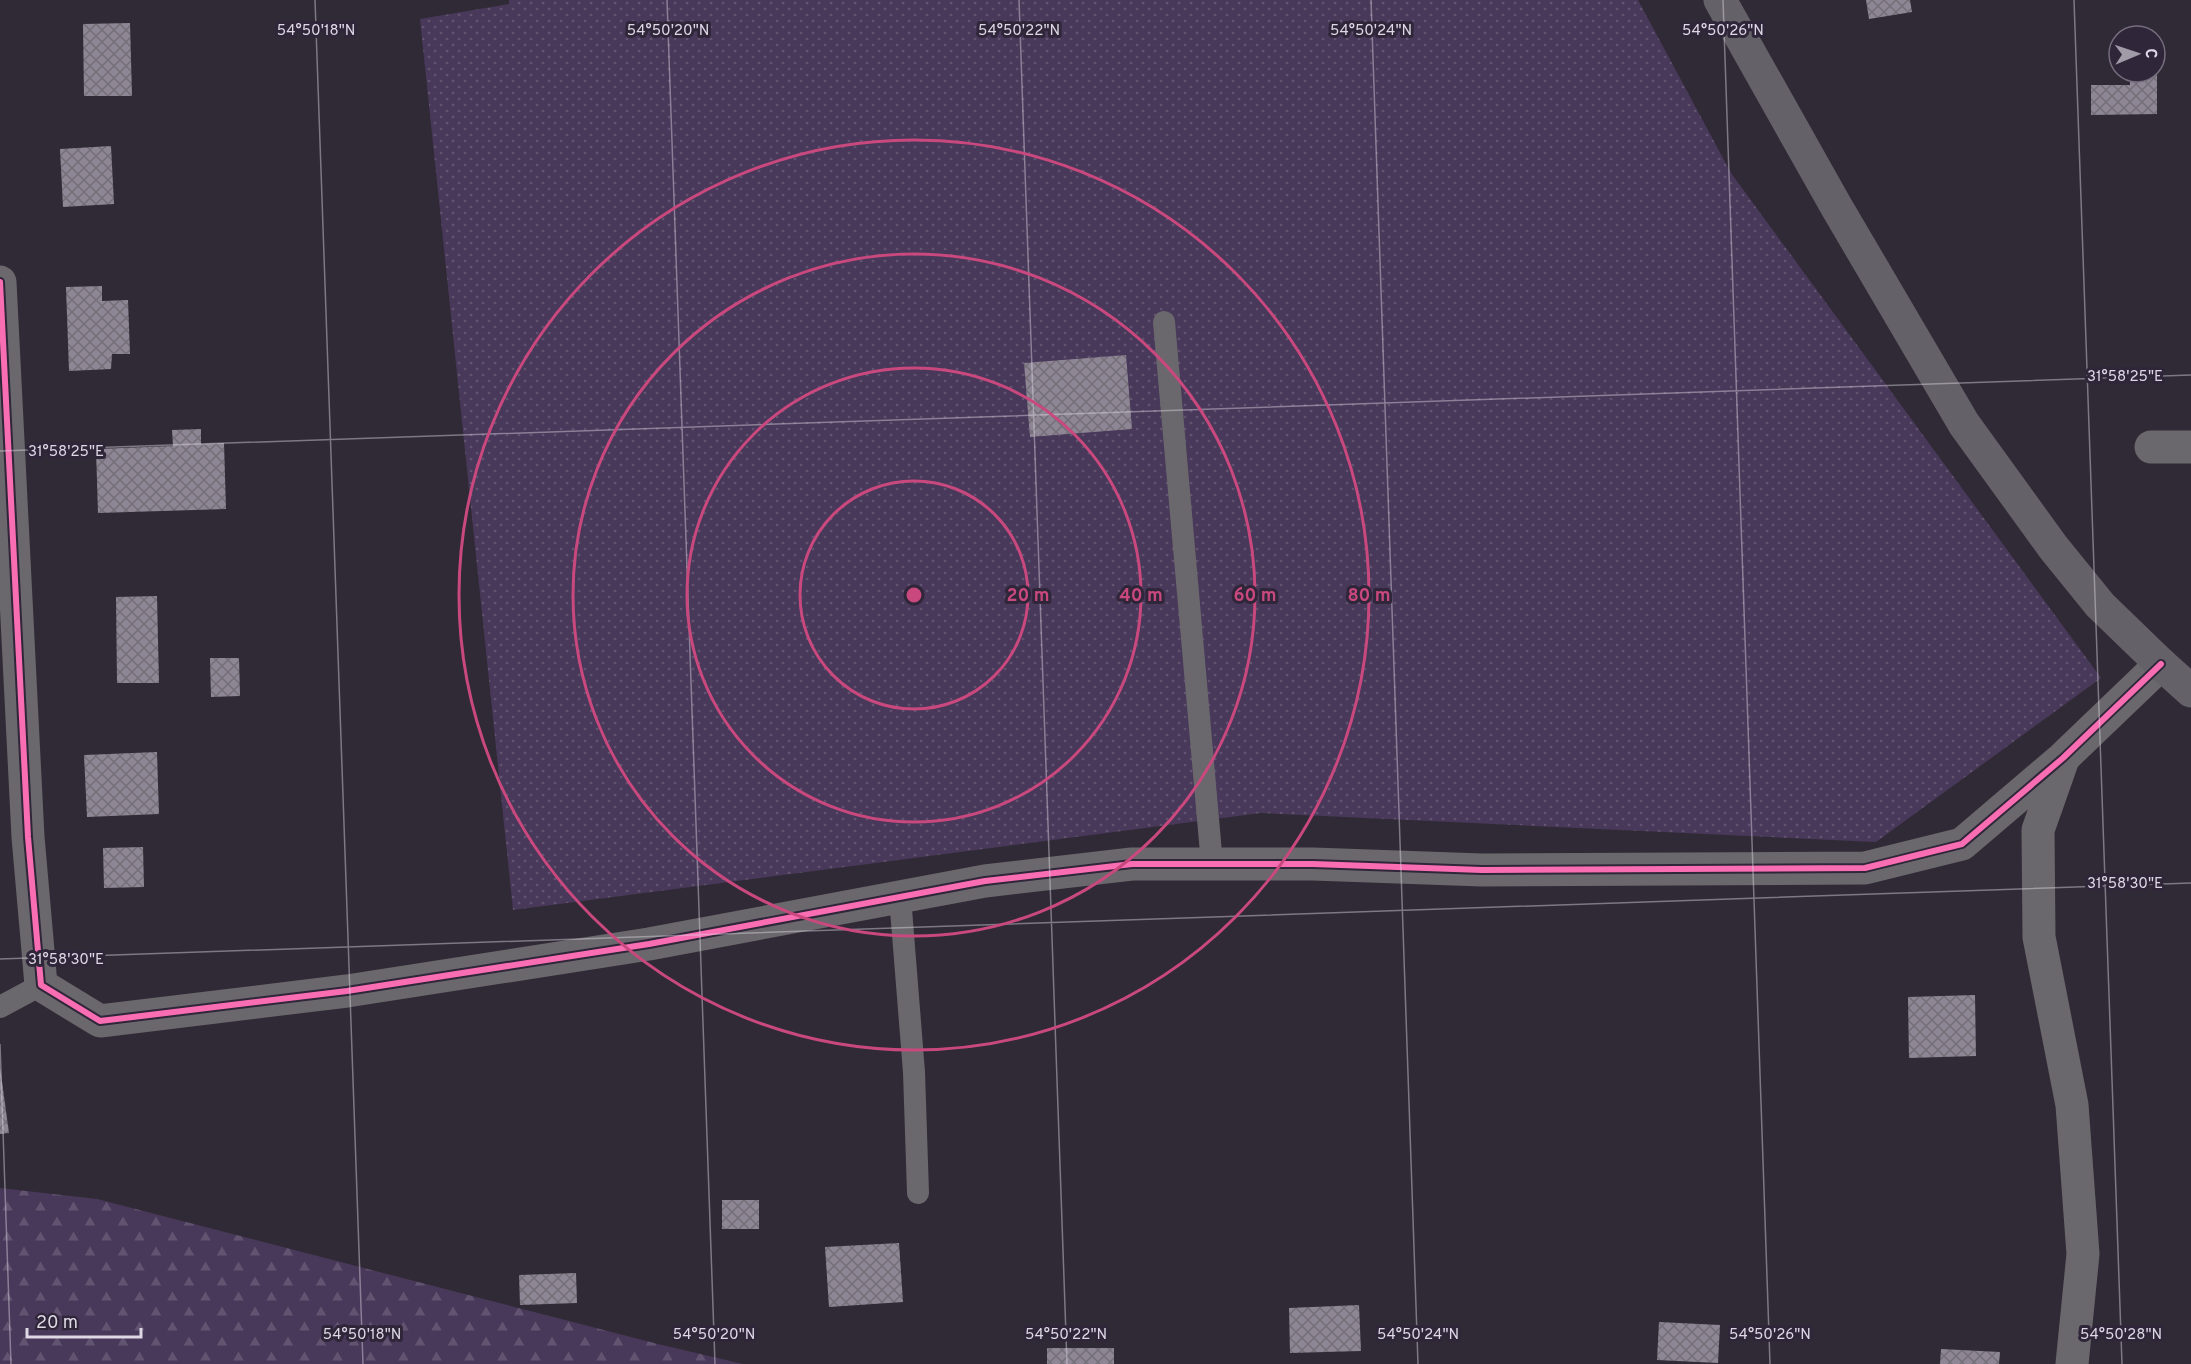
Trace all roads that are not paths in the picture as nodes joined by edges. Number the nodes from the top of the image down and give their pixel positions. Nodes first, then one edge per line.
1 (1720, 0) edge
2 (0, 282) edge
3 (1164, 322) dead end
4 (2151, 447) dead end
5 (2191, 447) edge
6 (2161, 664) junction
7 (2191, 691) edge
8 (2063, 758) junction
9 (1212, 864) junction
10 (900, 897) junction
11 (41, 986) junction
12 (0, 1007) edge
13 (918, 1193) dead end
14 (2072, 1364) edge

1 - 6 main road
2 - 11 street
3 - 9 lane
4 - 5 street
6 - 7 main road
6 - 8 street
8 - 9 street
8 - 14 street
9 - 10 street
10 - 11 street
10 - 13 lane
11 - 12 lane

